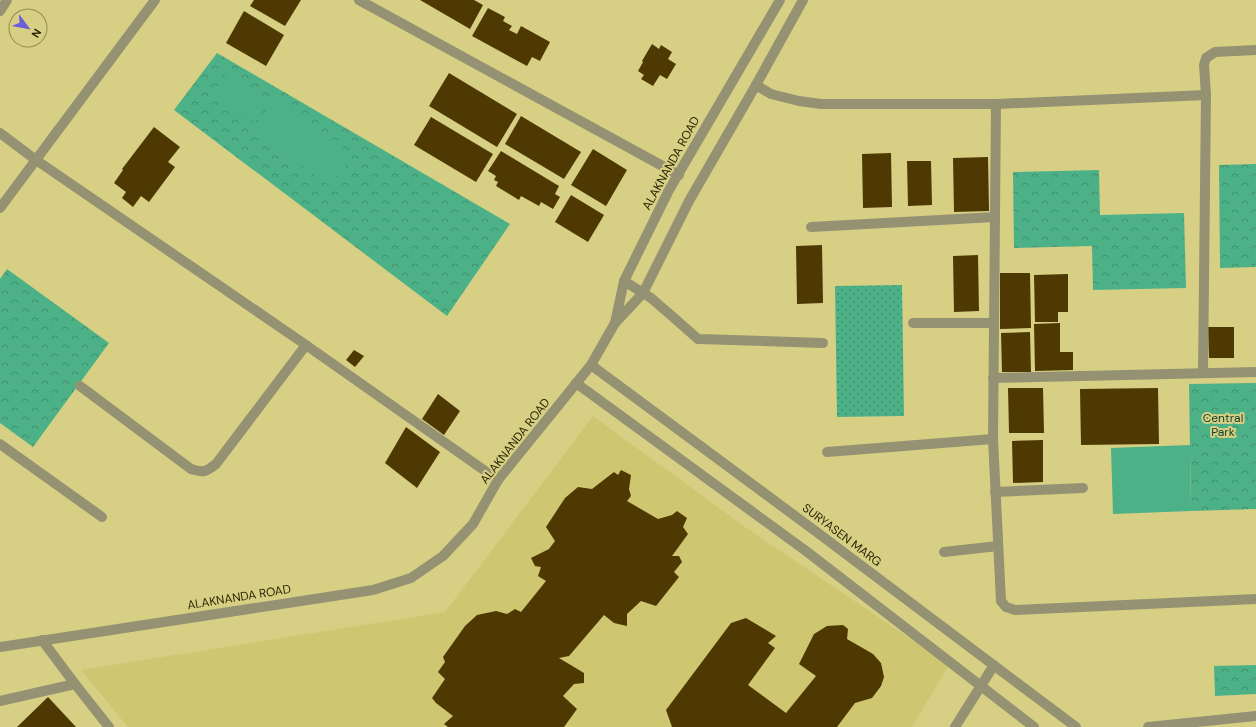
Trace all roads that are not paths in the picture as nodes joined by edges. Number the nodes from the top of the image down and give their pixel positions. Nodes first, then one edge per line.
1 (7, 0) edge
2 (155, 0) edge
3 (359, 0) edge
4 (780, 0) edge
5 (803, 0) edge
6 (0, 11) edge
7 (1256, 50) edge
8 (756, 85) junction
9 (1206, 95) junction
10 (996, 104) junction
11 (0, 133) edge
12 (36, 160) junction
13 (679, 174) junction
14 (0, 208) edge
15 (995, 217) junction
16 (811, 227) dead end
17 (624, 281) junction
18 (643, 293) junction
19 (615, 323) junction
20 (994, 323) junction
21 (912, 324) dead end
22 (823, 343) dead end
23 (306, 345) junction
24 (591, 365) junction
25 (1256, 372) edge
26 (1203, 373) junction
27 (993, 378) junction
28 (576, 384) junction
29 (80, 386) dead end
30 (993, 439) junction
31 (0, 444) edge
32 (827, 452) dead end
33 (498, 480) junction
34 (1083, 488) dead end
35 (995, 492) junction
36 (102, 517) dead end
37 (998, 546) junction
38 (944, 552) dead end
39 (1256, 599) edge
40 (42, 640) junction
41 (0, 647) edge
42 (994, 665) junction
43 (75, 684) junction
44 (981, 686) junction
45 (0, 701) edge
46 (1256, 716) edge
47 (109, 727) edge
48 (955, 727) edge
49 (1034, 727) edge
50 (1076, 727) edge
51 (1148, 727) edge

1 - 6 street
2 - 12 street
3 - 13 street
4 - 13 street, ALAKNANDA ROAD
5 - 8 street
7 - 9 street
8 - 10 street
8 - 18 street
9 - 10 street
9 - 26 street
10 - 15 street
11 - 12 street
12 - 14 street
12 - 23 street
13 - 17 street, ALAKNANDA ROAD
15 - 16 street
15 - 20 street
17 - 18 street
17 - 19 street, ALAKNANDA ROAD
18 - 19 street
18 - 22 street
19 - 24 street, ALAKNANDA ROAD
20 - 21 street
20 - 27 street
23 - 29 street
23 - 33 street
24 - 28 street, ALAKNANDA ROAD
24 - 42 street, SURYASEN MARG
25 - 26 street
26 - 27 street
27 - 30 street
28 - 33 street, ALAKNANDA ROAD
28 - 44 street
30 - 32 street
30 - 35 street
31 - 36 street
33 - 40 street, ALAKNANDA ROAD
34 - 35 street
35 - 37 street
37 - 38 street
37 - 39 street
40 - 41 street, ALAKNANDA ROAD
40 - 43 street
42 - 44 street
42 - 50 street, SURYASEN MARG
43 - 45 street
43 - 47 street
44 - 48 street
44 - 49 street
46 - 51 street

